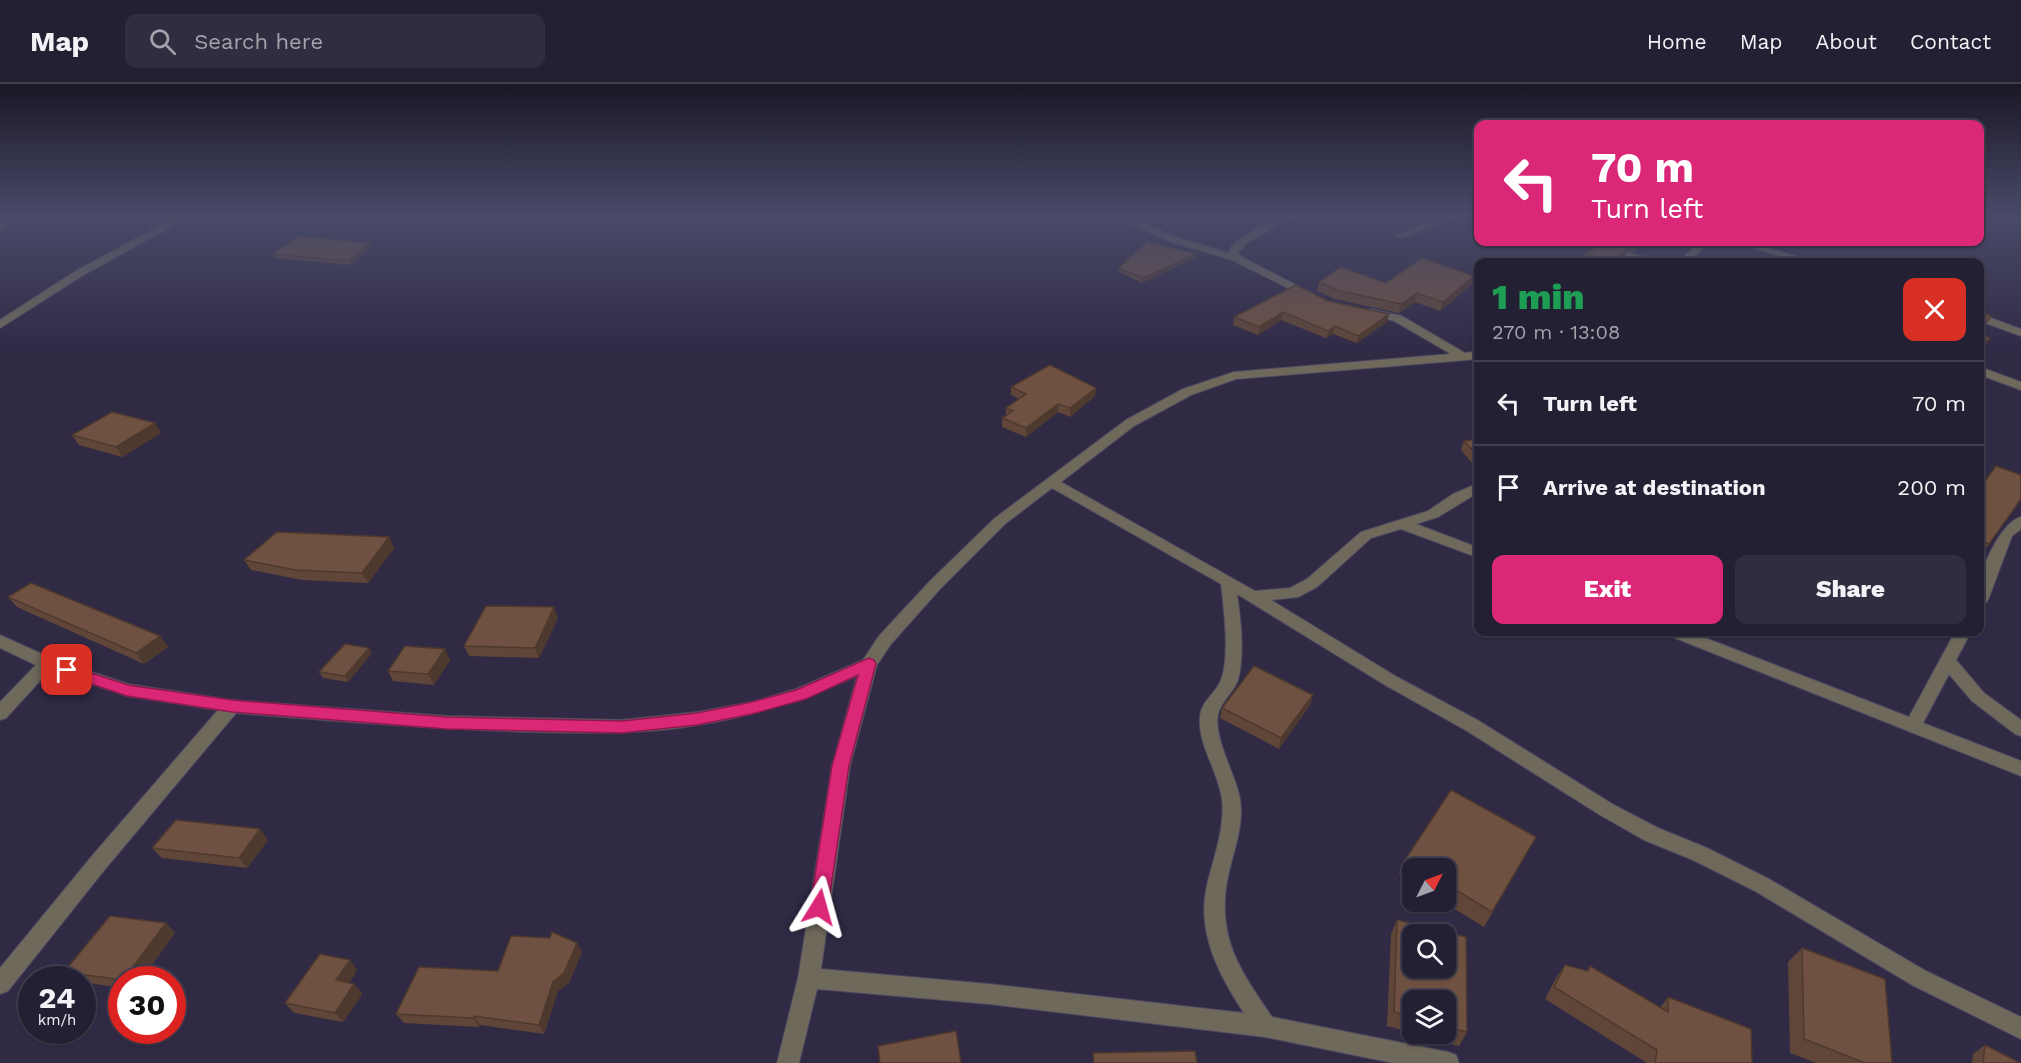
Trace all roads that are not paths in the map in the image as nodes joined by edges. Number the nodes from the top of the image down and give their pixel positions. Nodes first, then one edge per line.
1 (101, 262) edge
2 (1210, 262) edge
3 (1243, 262) edge
4 (1202, 264) dead end
5 (1322, 300) edge
6 (1364, 311) edge
7 (1984, 319) edge
8 (0, 325) edge
9 (2021, 333) edge
10 (1472, 356) edge
11 (1984, 372) edge
12 (2021, 386) edge
13 (1050, 481) junction
14 (1474, 490) edge
15 (2021, 521) edge
16 (1399, 523) junction
17 (1474, 552) edge
18 (1228, 582) junction
19 (1984, 590) edge
20 (1253, 596) junction
21 (1686, 636) edge
22 (1961, 636) edge
23 (0, 641) edge
24 (1946, 660) junction
25 (47, 663) junction
26 (869, 664) junction
27 (232, 706) junction
28 (0, 713) edge
29 (1912, 727) junction
30 (2021, 729) edge
31 (2021, 769) edge
32 (809, 978) junction
33 (0, 984) edge
34 (1265, 1026) junction
35 (2021, 1028) edge
36 (788, 1063) edge
37 (1448, 1063) edge

1 - 8 street
2 - 4 street
3 - 5 street
6 - 10 street
7 - 9 street
10 - 13 street
11 - 12 street
13 - 18 street
13 - 26 street
14 - 16 street
15 - 19 street
16 - 17 street
16 - 20 street
18 - 20 street
18 - 34 street
20 - 35 street
21 - 29 street
22 - 24 street
23 - 25 street
24 - 29 street
24 - 30 street
25 - 27 street
25 - 28 street
26 - 27 street
26 - 32 street
27 - 33 street
29 - 31 street
32 - 34 street
32 - 36 street
34 - 37 street

